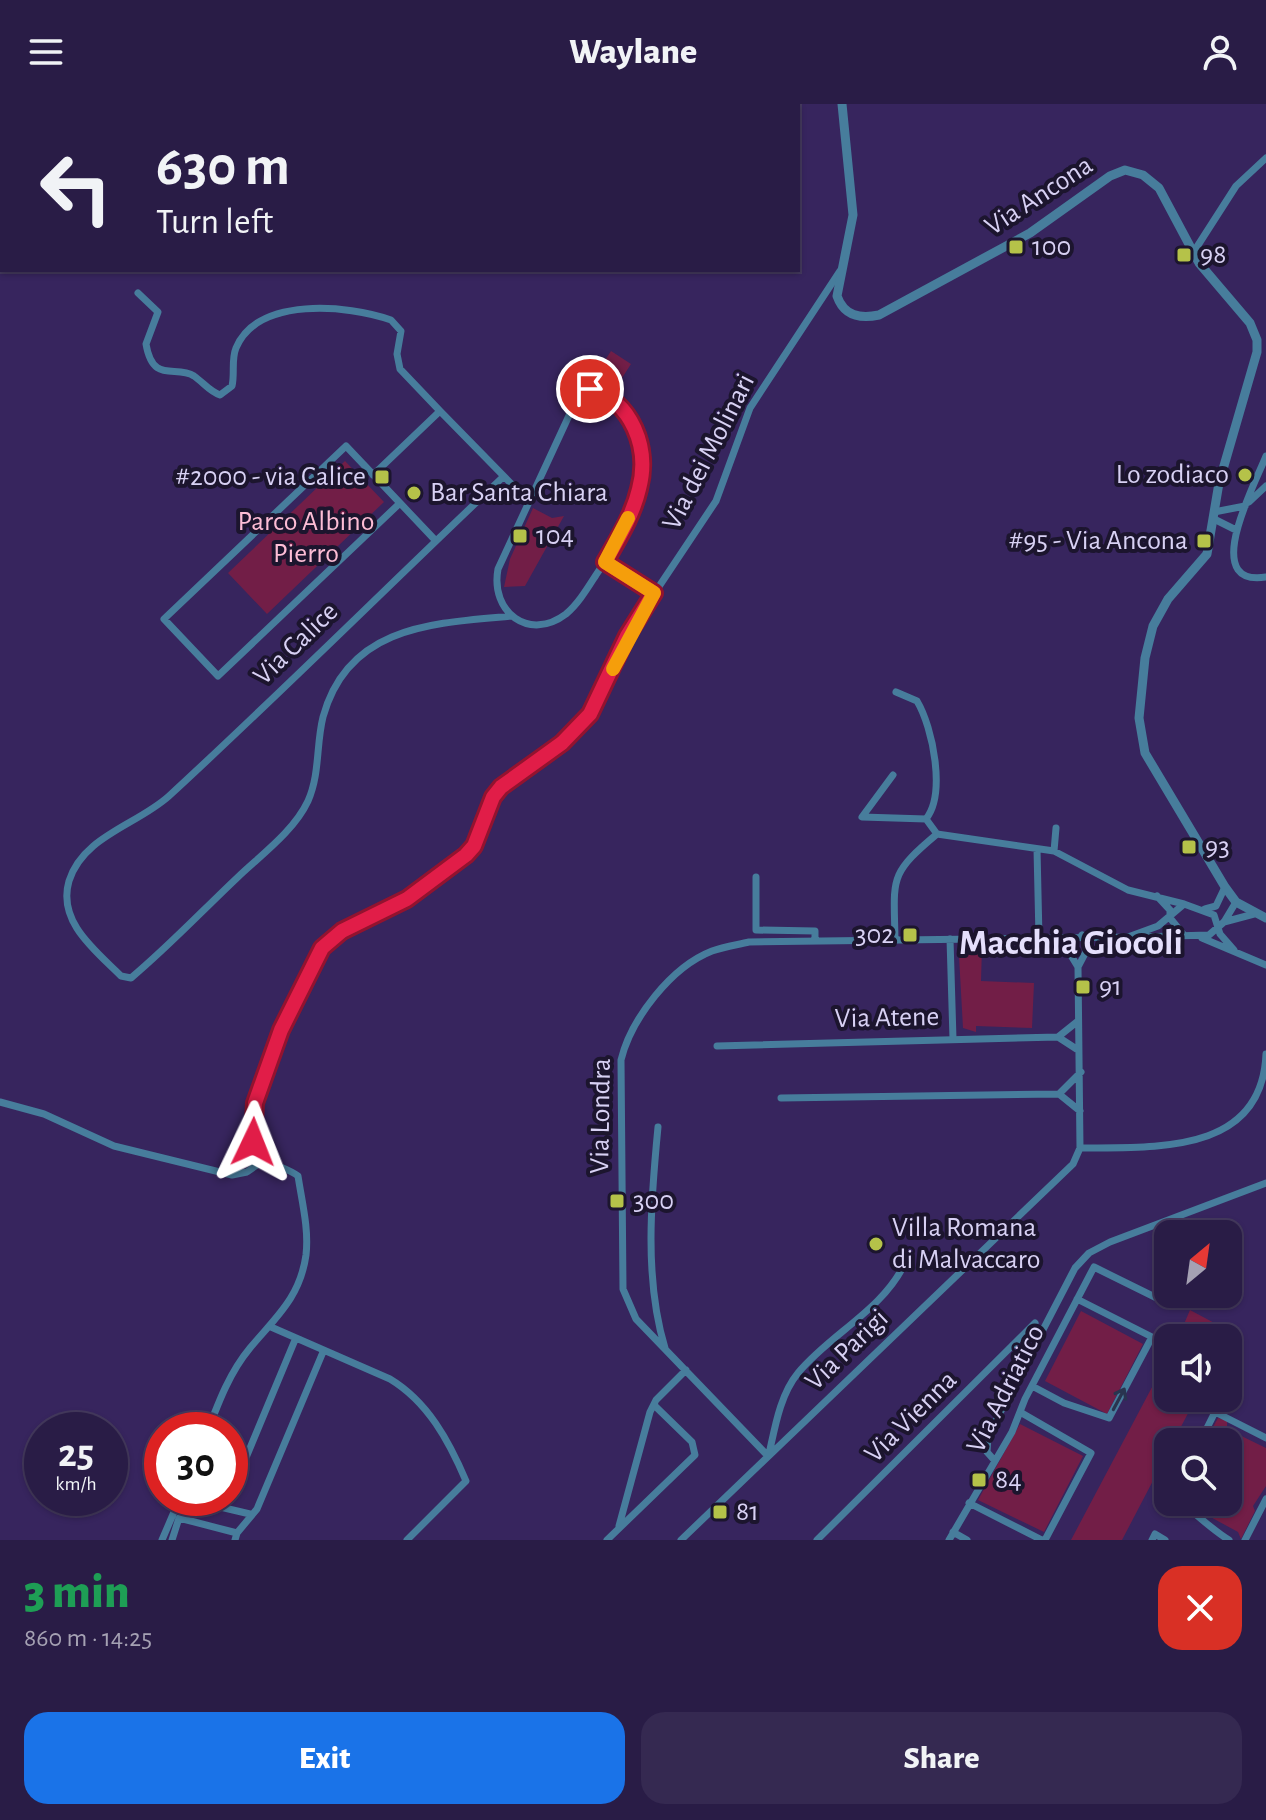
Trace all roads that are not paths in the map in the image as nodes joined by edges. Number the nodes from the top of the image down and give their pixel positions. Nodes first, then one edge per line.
1 (842, 104) edge
2 (1266, 158) edge
3 (1193, 253) junction
4 (840, 271) junction
5 (138, 293) dead end
6 (440, 411) junction
7 (1266, 456) edge
8 (373, 475) junction
9 (1258, 475) junction
10 (503, 477) junction
11 (1266, 484) edge
12 (1217, 495) junction
13 (528, 501) junction
14 (400, 503) junction
15 (1245, 506) junction
16 (1231, 507) junction
17 (1217, 517) junction
18 (1242, 517) junction
19 (1236, 530) junction
20 (436, 541) junction
21 (605, 562) junction
22 (1266, 577) edge
23 (654, 593) junction
24 (512, 616) junction
25 (896, 692) dead end
26 (893, 775) dead end
27 (926, 819) junction
28 (1056, 828) dead end
29 (937, 834) junction
30 (1037, 849) junction
31 (1054, 851) junction
32 (756, 877) dead end
33 (1225, 887) junction
34 (1155, 895) junction
35 (1236, 902) junction
36 (1184, 904) junction
37 (1216, 906) junction
38 (1205, 909) junction
39 (1254, 914) junction
40 (1170, 918) junction
41 (1266, 918) edge
42 (1221, 924) junction
43 (1183, 934) junction
44 (1082, 935) junction
45 (1105, 935) junction
46 (1196, 936) junction
47 (1128, 937) junction
48 (1039, 938) junction
49 (1049, 938) junction
50 (950, 939) junction
51 (815, 940) junction
52 (895, 940) junction
53 (1069, 949) junction
54 (1087, 950) junction
55 (1234, 950) junction
56 (1266, 965) edge
57 (1078, 967) junction
58 (1078, 1021) junction
59 (1058, 1037) junction
60 (953, 1039) junction
61 (717, 1046) dead end
62 (1078, 1050) junction
63 (1266, 1054) edge
64 (1081, 1072) junction
65 (1059, 1094) junction
66 (781, 1098) dead end
67 (0, 1102) edge
68 (1080, 1111) junction
69 (658, 1127) dead end
70 (1080, 1148) junction
71 (264, 1160) junction
72 (1266, 1183) edge
73 (905, 1263) dead end
74 (1154, 1297) edge
75 (1077, 1299) junction
76 (1035, 1323) dead end
77 (271, 1327) junction
78 (295, 1340) junction
79 (666, 1351) junction
80 (323, 1352) junction
81 (686, 1370) junction
82 (1032, 1386) junction
83 (654, 1405) junction
84 (215, 1412) edge
85 (1020, 1412) junction
86 (1207, 1428) edge
87 (1266, 1438) edge
88 (248, 1454) edge
89 (768, 1456) junction
90 (995, 1461) junction
91 (1266, 1499) edge
92 (969, 1503) junction
93 (250, 1514) joint
94 (173, 1516) edge
95 (1200, 1516) edge
96 (223, 1529) junction
97 (619, 1529) junction
98 (236, 1536) edge
99 (951, 1536) edge
100 (162, 1540) edge
101 (172, 1540) edge
102 (219, 1540) edge
103 (407, 1540) edge
104 (607, 1540) edge
105 (681, 1540) edge
106 (817, 1540) edge
107 (967, 1540) edge
108 (1043, 1540) edge
109 (1152, 1540) edge
110 (1165, 1540) edge
111 (1229, 1540) edge
112 (1245, 1540) edge

1 - 4 street
2 - 3 street
3 - 4 street, Via Ancona
3 - 12 street, Via Ancona
4 - 23 street, Via dei Molinari
5 - 6 street
6 - 8 street
6 - 10 street
7 - 9 street
8 - 14 street
8 - 14 street
9 - 11 street
9 - 15 street
10 - 13 street
10 - 20 street, Via Calice
11 - 15 street
12 - 16 street
12 - 17 street
13 - 21 street
13 - 24 street
14 - 20 street
15 - 16 street
15 - 18 street
16 - 17 street
17 - 18 street
17 - 19 street
17 - 33 street
18 - 19 street
19 - 22 street
20 - 24 street, Via Calice
21 - 23 street
21 - 24 street
23 - 71 street, Via dei Molinari
25 - 27 street
26 - 27 street
27 - 29 street
28 - 31 street
29 - 30 street
29 - 52 street
30 - 31 street
30 - 48 street
31 - 34 street
32 - 51 street
33 - 35 street
33 - 37 street
34 - 36 street
34 - 40 street
35 - 37 street
35 - 39 street
35 - 42 street
36 - 38 street
36 - 40 street
37 - 38 street
38 - 42 street
39 - 41 street
39 - 42 street
40 - 43 street
40 - 47 street
42 - 46 street
42 - 55 street
43 - 46 street
43 - 47 street
44 - 45 street
44 - 49 street, Via Londra
44 - 54 street
45 - 47 street
45 - 54 street
46 - 55 street
48 - 49 street, Via Londra
48 - 50 street, Via Londra
49 - 53 street
50 - 52 street, Via Londra
50 - 60 street
51 - 52 street, Via Londra
51 - 79 street, Via Londra
53 - 54 street
53 - 57 street
54 - 57 street
55 - 56 street
57 - 58 street
58 - 59 street
58 - 62 street
59 - 60 street, Via Atene
59 - 62 street
60 - 61 street, Via Atene
62 - 64 street
63 - 70 street
64 - 65 street
64 - 68 street
65 - 66 street
65 - 68 street
67 - 71 street
68 - 70 street
69 - 79 street
70 - 89 street, Via Parigi
71 - 77 street
72 - 90 street
73 - 89 street
74 - 75 street, Via Adriatico
75 - 82 street, Via Adriatico
82 -> 75 street
76 - 106 street, Via Vienna
77 - 78 street
77 - 84 street
78 - 80 street
78 - 88 street
79 - 81 street, Via Londra
80 - 93 street
80 - 103 street
81 - 83 street
81 - 89 street, Via Londra
82 - 85 street, Via Adriatico
83 - 97 street
83 - 97 street
85 - 90 street, Via Adriatico
85 - 108 street
86 - 87 street
89 - 105 street, Via Parigi
90 - 92 street, Via Adriatico
91 - 112 street
92 - 99 street, Via Adriatico
92 - 108 street
93 - 98 street
94 - 100 street
95 - 111 street
96 - 98 street
96 - 101 street
96 - 102 street
97 - 104 street
99 - 107 street
109 - 110 street

